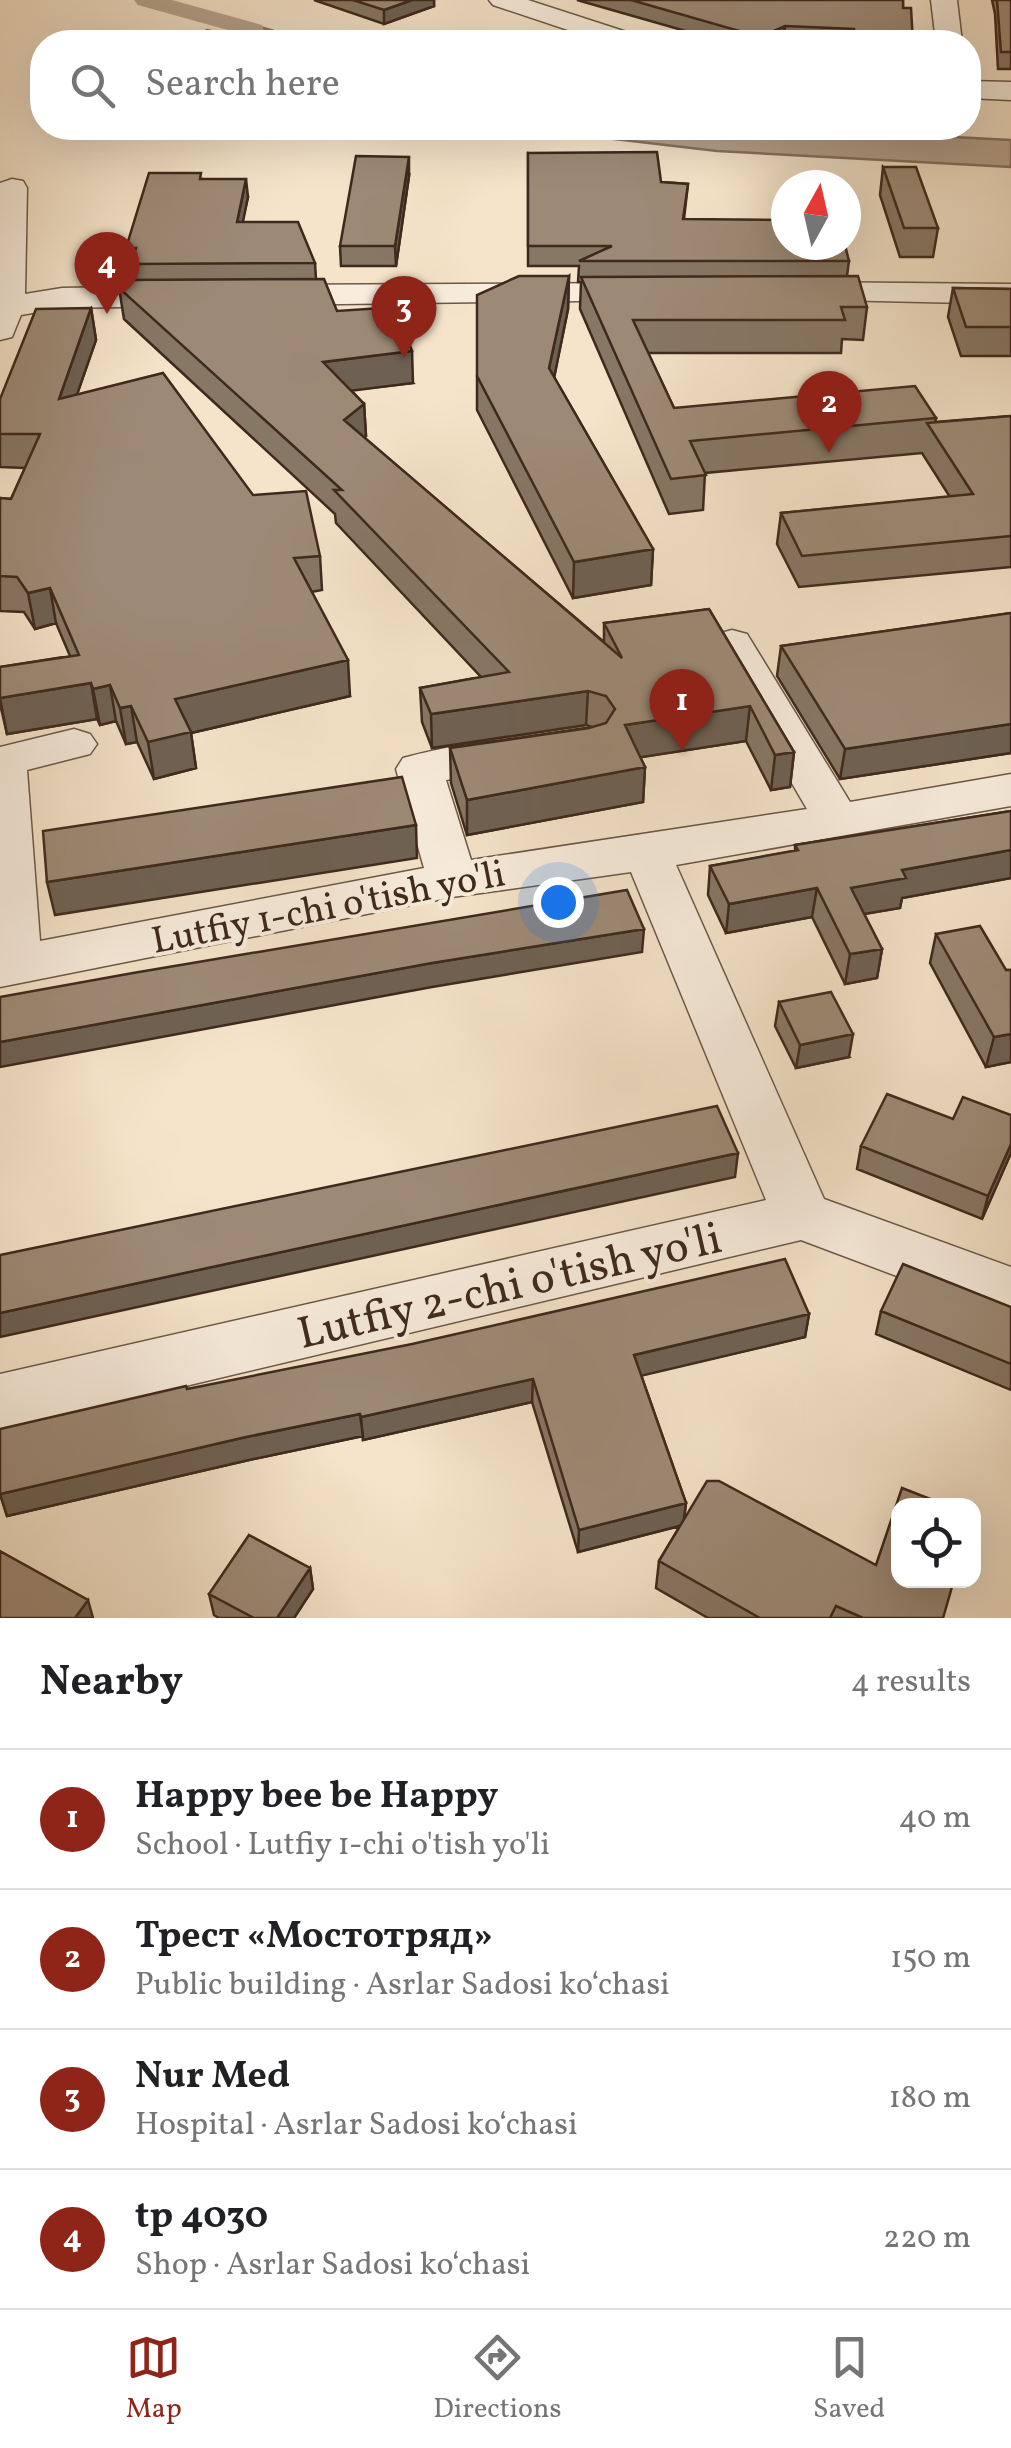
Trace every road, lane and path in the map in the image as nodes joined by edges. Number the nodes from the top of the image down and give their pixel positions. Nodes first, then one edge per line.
1 (502, 0) edge
2 (944, 0) edge
3 (592, 30) edge
4 (948, 30) edge
5 (981, 90) edge
6 (1011, 91) edge
7 (12, 188) dead end
8 (770, 292) edge
9 (678, 293) edge
10 (1011, 294) edge
11 (3, 315) edge
12 (732, 643) edge
13 (74, 744) dead end
14 (549, 750) edge
15 (0, 763) edge
16 (1011, 790) edge
17 (838, 820) junction
18 (648, 853) junction
19 (452, 880) junction
20 (8, 967) edge
21 (802, 1216) junction
22 (1011, 1293) edge
23 (0, 1402) edge

1 - 3 street
2 - 4 street
5 - 6 street
7 - 11 street
8 - 10 street
9 - 11 street
12 - 17 street
13 - 15 street
14 - 19 street
15 - 20 street
16 - 17 street, Lutfiy 1-chi o'tish yo'li
17 - 18 street, Lutfiy 1-chi o'tish yo'li
18 - 19 street, Lutfiy 1-chi o'tish yo'li
18 - 21 street
19 - 20 street, Lutfiy 1-chi o'tish yo'li
21 - 22 street
21 - 23 street, Lutfiy 2-chi o'tish yo'li

